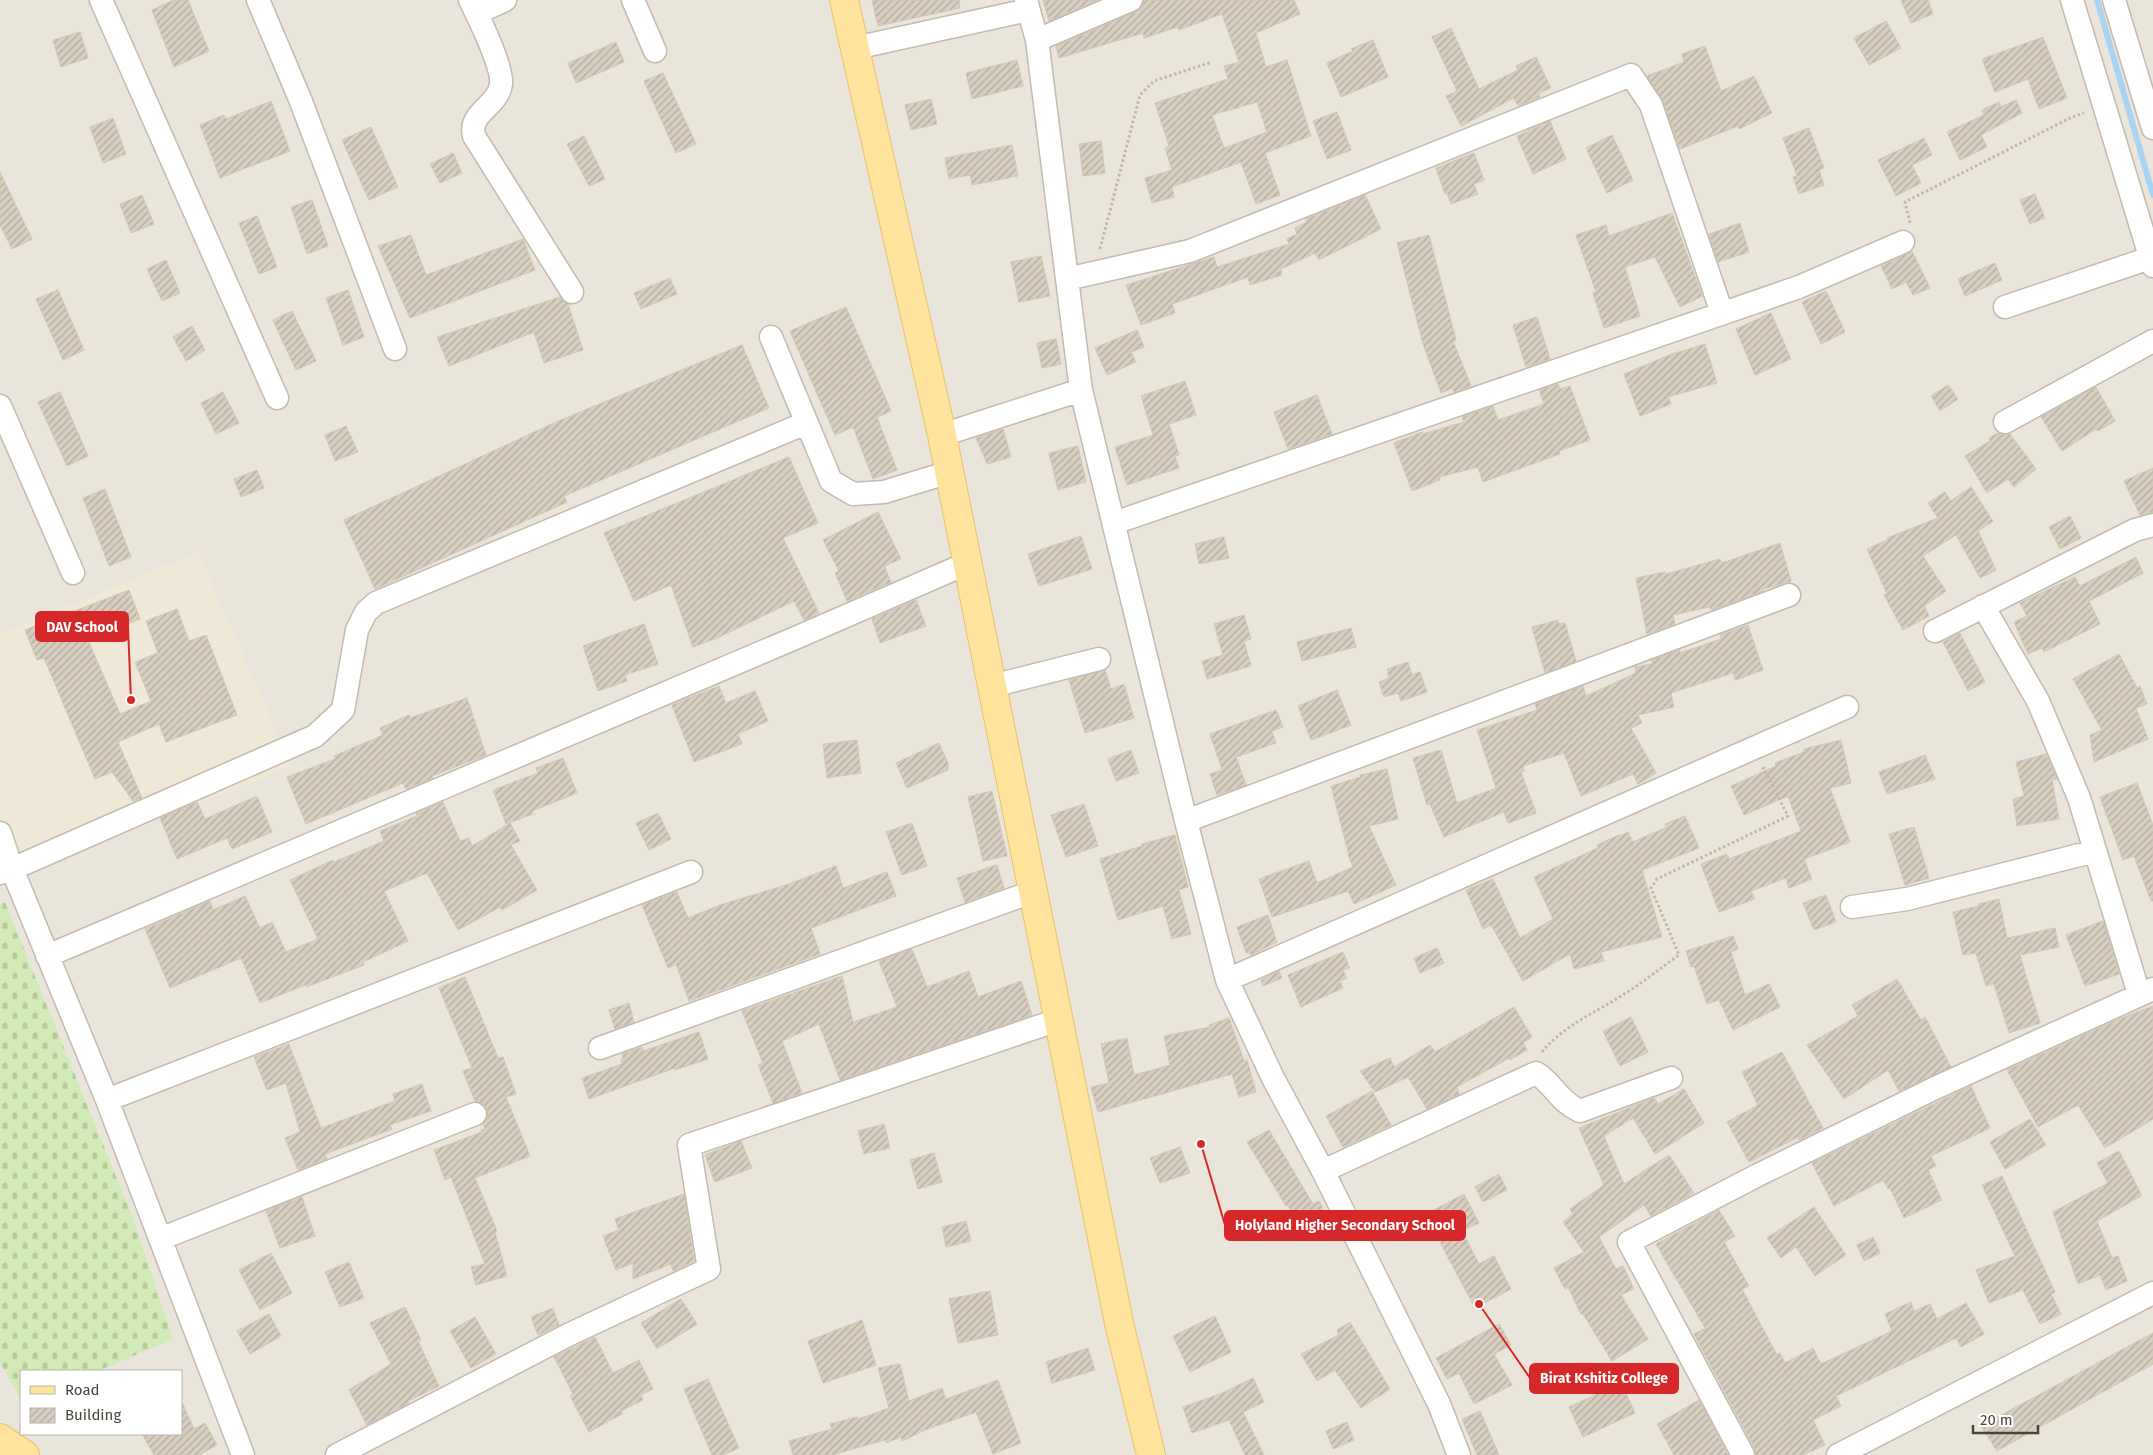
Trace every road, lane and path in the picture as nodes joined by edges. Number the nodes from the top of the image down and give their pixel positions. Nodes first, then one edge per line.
1 (101, 0) edge
2 (258, 0) edge
3 (505, 0) edge
4 (634, 0) edge
5 (844, 0) edge
6 (1131, 0) edge
7 (2072, 0) edge
8 (2114, 0) edge
9 (1027, 5) edge
10 (473, 6) edge
11 (1037, 40) junction
12 (855, 48) junction
13 (655, 51) dead end
14 (1212, 62) dead end
15 (2107, 122) junction
16 (2152, 122) edge
17 (1902, 242) joint
18 (1100, 249) dead end
19 (2152, 260) edge
20 (1067, 279) junction
21 (572, 292) dead end
22 (2005, 307) dead end
23 (1722, 313) junction
24 (771, 337) dead end
25 (2153, 341) edge
26 (395, 349) dead end
27 (1081, 390) junction
28 (277, 398) dead end
29 (0, 406) edge
30 (2005, 422) dead end
31 (806, 423) junction
32 (942, 435) junction
33 (950, 472) junction
34 (1114, 524) junction
35 (2153, 525) edge
36 (968, 563) junction
37 (73, 573) dead end
38 (1789, 595) dead end
39 (1984, 606) junction
40 (1935, 631) dead end
41 (1099, 659) dead end
42 (992, 686) junction
43 (1847, 707) dead end
44 (1753, 748) junction
45 (1186, 822) junction
46 (0, 833) edge
47 (2095, 851) junction
48 (6, 871) edge
49 (691, 872) dead end
50 (1032, 892) junction
51 (1852, 907) dead end
52 (47, 956) junction
53 (1228, 980) junction
54 (2146, 992) edge
55 (1058, 1020) junction
56 (600, 1048) dead end
57 (1536, 1073) junction
58 (1671, 1078) dead end
59 (107, 1100) junction
60 (475, 1114) dead end
61 (1323, 1171) junction
62 (160, 1239) junction
63 (2153, 1293) edge
64 (0, 1438) edge
65 (25, 1455) edge
66 (243, 1455) edge
67 (337, 1455) edge
68 (1151, 1455) edge
69 (1459, 1455) edge
70 (1743, 1455) edge
71 (1838, 1455) edge

1 - 28 street
2 - 26 street
3 - 10 street
4 - 13 street
5 - 12 main road
6 - 11 street
7 - 15 street
8 - 16 street
9 - 11 street
9 - 12 street
10 - 21 street
11 - 20 street
12 - 32 main road
14 - 18 path
15 - 17 path
15 - 19 street
17 - 23 street
19 - 22 street
20 - 23 street
20 - 27 street
23 - 34 street
24 - 31 street
25 - 30 street
27 - 32 street
27 - 34 street
29 - 37 street
31 - 33 street
31 - 48 street
32 - 33 main road
33 - 36 main road
34 - 45 street
35 - 39 street
36 - 42 main road
36 - 52 street
38 - 45 street
39 - 40 street
39 - 47 street
41 - 42 street
42 - 50 main road
43 - 44 street
44 - 53 street
44 - 57 path
45 - 53 street
46 - 48 street
47 - 51 street
47 - 54 street
48 - 52 street
49 - 59 street
50 - 55 main road
50 - 56 street
52 - 59 street
53 - 61 street
54 - 70 street
55 - 67 street
55 - 68 main road
57 - 58 street
57 - 61 street
59 - 62 street
60 - 62 street
61 - 69 street
62 - 66 street
63 - 71 street
64 - 65 main road

